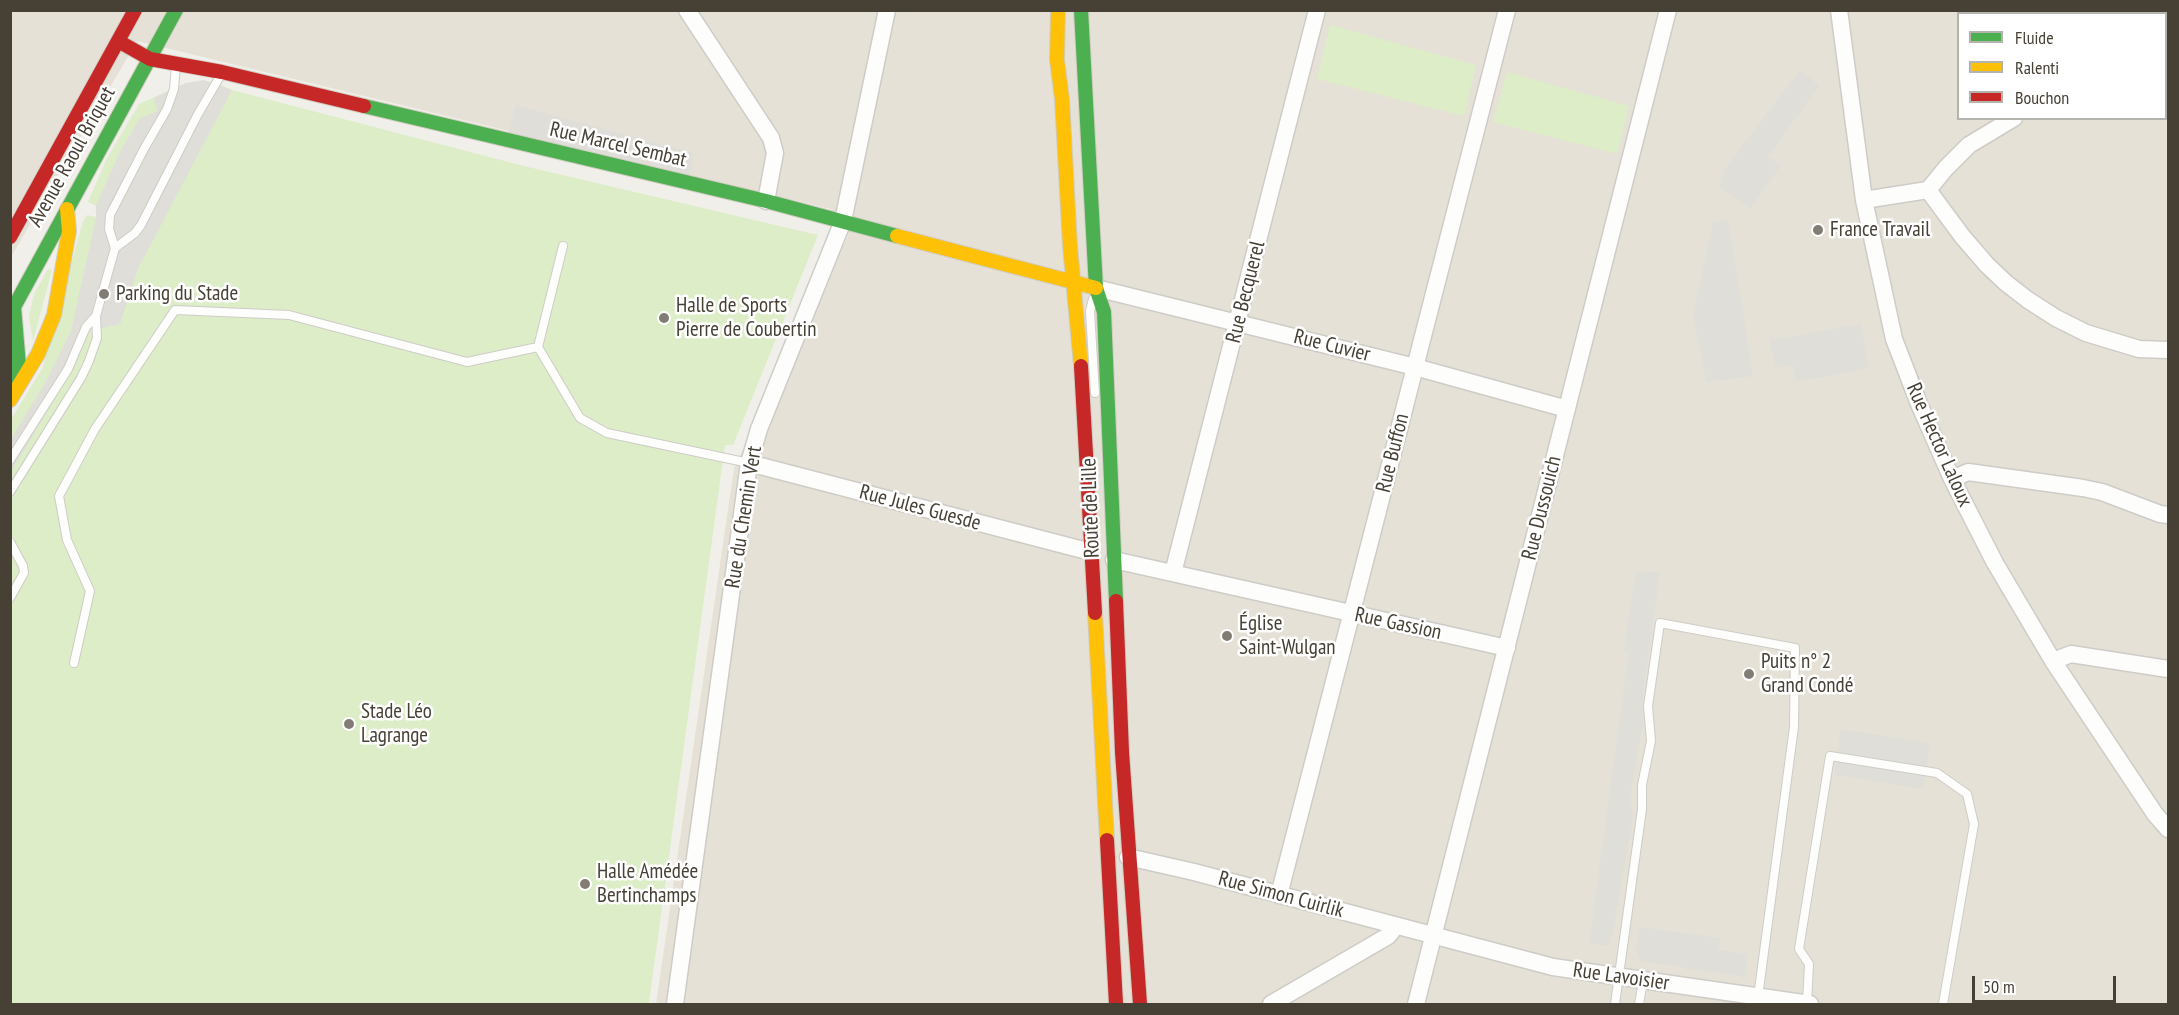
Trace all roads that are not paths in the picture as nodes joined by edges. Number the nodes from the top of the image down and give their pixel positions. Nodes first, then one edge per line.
1 (135, 10) edge
2 (176, 10) edge
3 (687, 10) edge
4 (886, 10) edge
5 (1058, 10) edge
6 (1081, 10) edge
7 (1317, 10) edge
8 (1507, 10) edge
9 (1668, 10) edge
10 (1839, 10) edge
11 (118, 41) junction
12 (1072, 49) dead end
13 (150, 58) junction
14 (1057, 60) junction
15 (176, 64) junction
16 (1084, 70) junction
17 (222, 72) junction
18 (1071, 91) dead end
19 (2011, 120) edge
20 (1928, 190) junction
21 (1081, 193) dead end
22 (1864, 200) junction
23 (766, 201) junction
24 (67, 209) junction
25 (843, 221) junction
26 (55, 232) junction
27 (10, 237) edge
28 (37, 240) dead end
29 (1084, 245) dead end
30 (562, 246) dead end
31 (115, 248) junction
32 (1077, 277) junction
33 (1096, 288) junction
34 (12, 305) edge
35 (96, 316) junction
36 (1238, 323) junction
37 (538, 347) junction
38 (2169, 350) edge
39 (1415, 366) junction
40 (12, 398) edge
41 (1095, 404) dead end
42 (1567, 409) junction
43 (10, 460) edge
44 (749, 463) junction
45 (1952, 478) junction
46 (10, 492) edge
47 (2169, 515) edge
48 (10, 542) edge
49 (1091, 552) junction
50 (1114, 560) junction
51 (1173, 573) junction
52 (1106, 590) dead end
53 (10, 598) edge
54 (1352, 614) junction
55 (1117, 616) junction
56 (1507, 648) junction
57 (2053, 661) junction
58 (74, 663) dead end
59 (2169, 669) edge
60 (1097, 670) junction
61 (2169, 829) edge
62 (1118, 834) dead end
63 (1128, 856) junction
64 (1280, 895) junction
65 (1396, 926) junction
66 (1434, 937) junction
67 (1619, 977) junction
68 (1643, 981) junction
69 (1758, 997) junction
70 (1809, 1004) edge
71 (675, 1005) edge
72 (1116, 1005) edge
73 (1140, 1005) edge
74 (1271, 1005) edge
75 (1416, 1005) edge
76 (1615, 1005) edge
77 (1639, 1005) edge
78 (1943, 1005) edge

1 - 11 main road, Avenue Raoul Briquet
2 - 13 main road, Avenue Raoul Briquet
3 - 23 street
4 - 25 street, Rue du Chemin Vert
5 - 14 main road, Route de Lille
6 - 16 main road, Route de Lille
7 - 36 street, Rue Becquerel
8 - 39 street, Rue Buffon
9 - 42 street, Rue Dussouich
10 - 22 street, Rue Hector Laloux
11 - 13 main road
11 - 27 main road, Avenue Raoul Briquet
12 - 16 lane
13 - 15 main road, Rue Marcel Sembat
13 - 24 main road, Avenue Raoul Briquet
14 - 18 lane
14 - 32 main road, Route de Lille
15 - 17 main road, Rue Marcel Sembat
15 - 31 lane
16 - 33 main road, Route de Lille
17 - 23 main road, Rue Marcel Sembat
17 - 31 lane
19 - 20 street
20 - 22 street
20 - 38 street
21 - 29 lane
22 - 45 street, Rue Hector Laloux
23 - 25 main road, Rue Marcel Sembat
24 - 26 main road, Avenue Raoul Briquet
24 - 40 main road
25 - 32 main road, Rue Marcel Sembat
25 - 44 street, Rue du Chemin Vert
26 - 28 main road
26 - 34 main road, Avenue Raoul Briquet
30 - 37 lane
31 - 35 lane
32 - 33 main road, Rue Marcel Sembat
32 - 49 main road, Route de Lille
33 - 36 street, Rue Cuvier
33 - 41 lane
33 - 50 main road, Route de Lille
34 - 40 main road
35 - 43 lane
35 - 46 lane
36 - 39 street, Rue Cuvier
36 - 51 street, Rue Becquerel
37 - 44 lane
37 - 58 lane
39 - 42 street, Rue Cuvier
39 - 54 street, Rue Buffon
42 - 56 street, Rue Dussouich
44 - 49 street, Rue Jules Guesde
44 - 71 street, Rue du Chemin Vert
45 - 47 street
45 - 57 street, Rue Hector Laloux
48 - 53 lane
49 - 60 main road, Route de Lille
50 - 51 street, Rue Gassion
50 - 55 main road, Route de Lille
51 - 54 street, Rue Gassion
52 - 55 lane
54 - 56 street, Rue Gassion
54 - 64 street, Rue Buffon
55 - 63 main road, Route de Lille
56 - 66 street, Rue Dussouich
57 - 59 street
57 - 61 street, Rue Hector Laloux
60 - 62 lane
60 - 72 main road, Route de Lille
63 - 64 street, Rue Simon Cuirlik
63 - 73 main road, Route de Lille
64 - 65 street, Rue Simon Cuirlik
65 - 66 street, Rue Simon Cuirlik
65 - 74 street
66 - 67 street, Rue Lavoisier
66 - 75 street, Rue Dussouich
67 - 68 street, Rue Lavoisier
67 - 69 lane
67 - 76 lane
68 - 69 street, Rue Lavoisier
68 - 77 lane
69 - 70 street, Rue Lavoisier
70 - 78 lane

